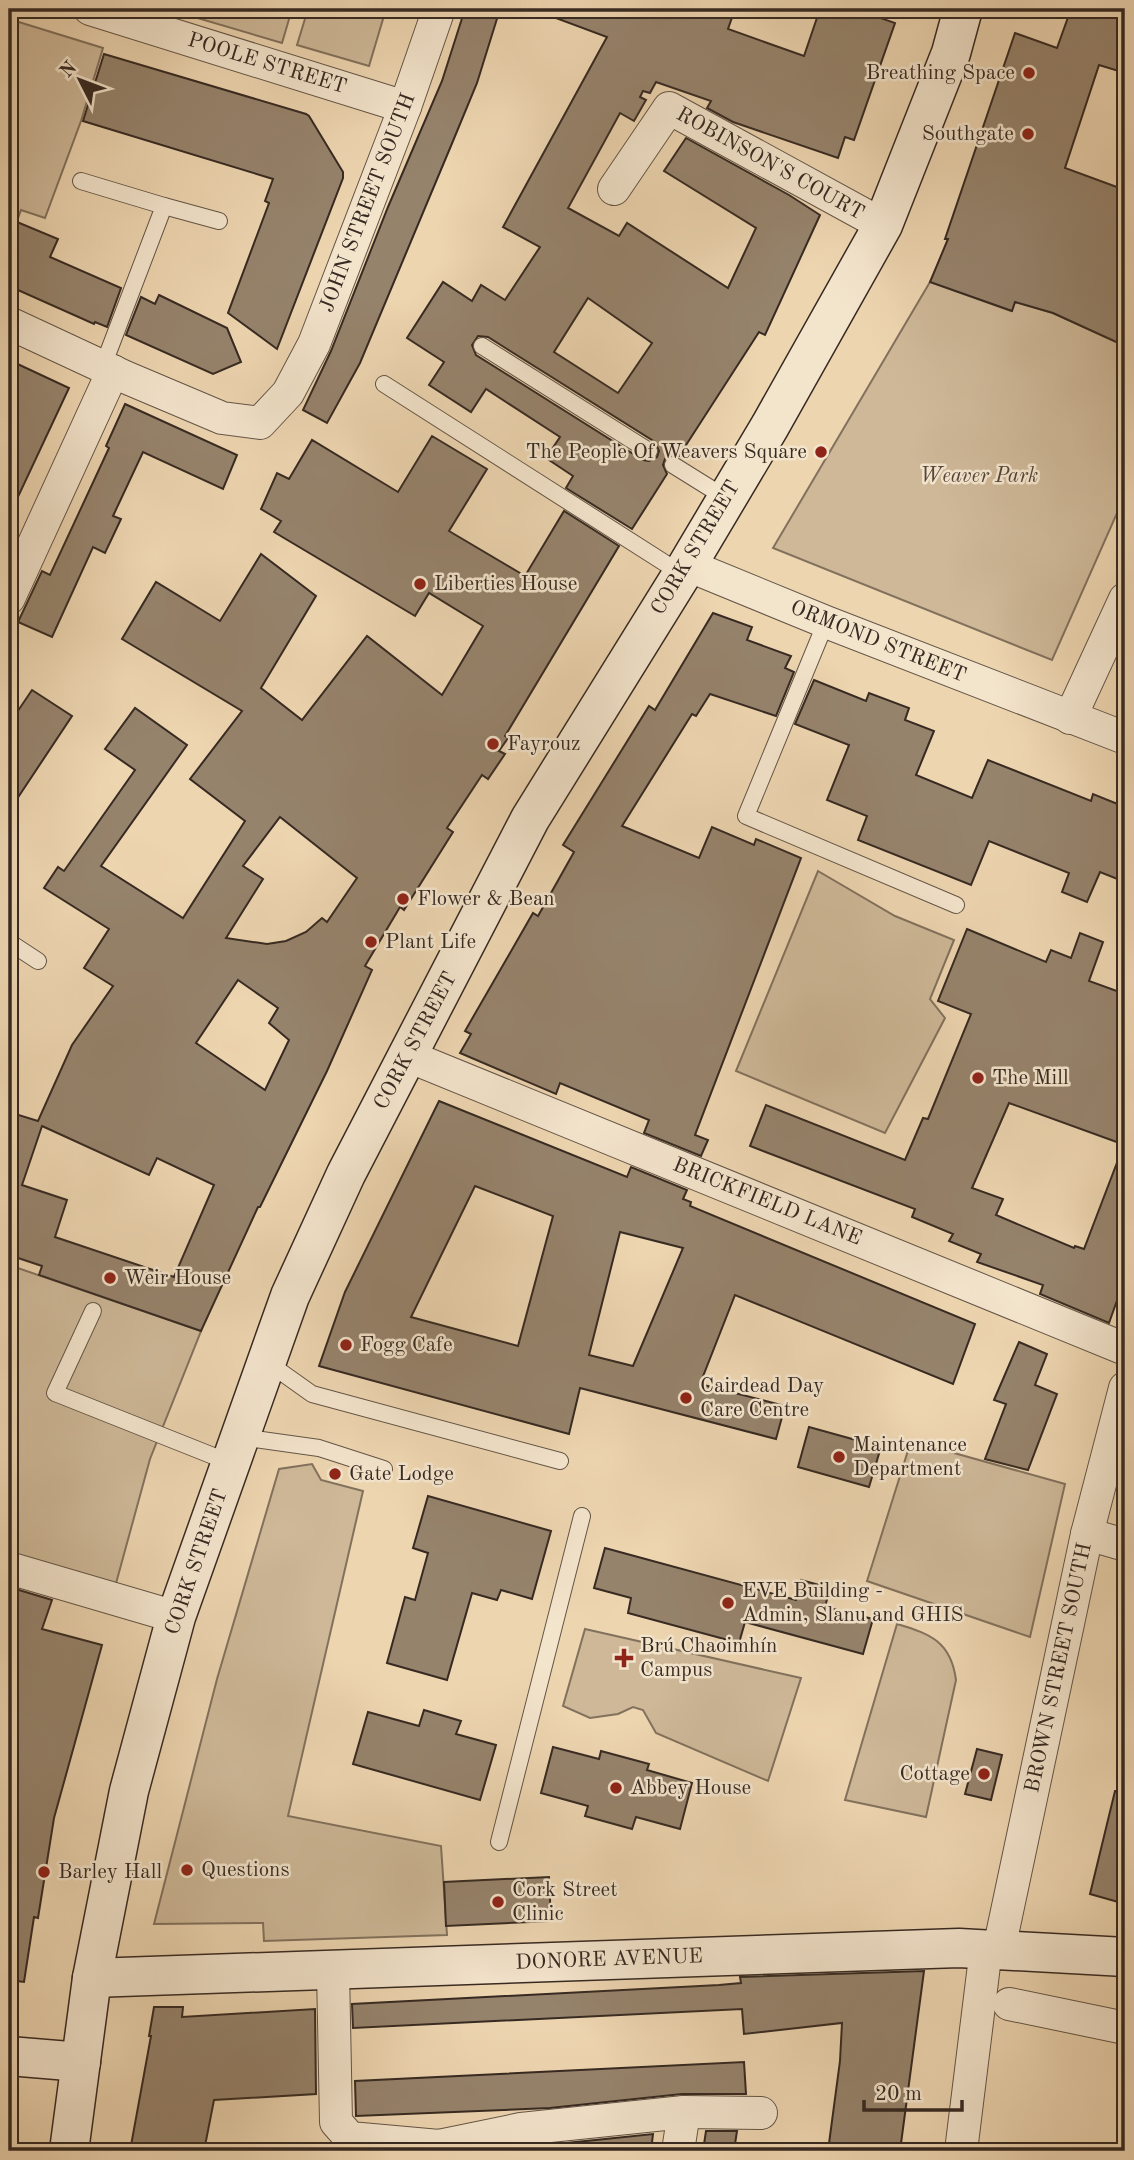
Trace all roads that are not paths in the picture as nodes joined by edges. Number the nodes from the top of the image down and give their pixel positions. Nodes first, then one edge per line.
1 (90, 9) edge
2 (439, 9) edge
3 (962, 9) edge
4 (405, 107) junction
5 (81, 181) dead end
6 (614, 189) dead end
7 (164, 206) junction
8 (219, 221) dead end
9 (883, 225) junction
10 (9, 323) edge
11 (482, 346) dead end
12 (108, 368) junction
13 (384, 384) dead end
14 (649, 451) dead end
15 (673, 465) dead end
16 (726, 498) junction
17 (685, 569) junction
18 (9, 598) edge
19 (1125, 598) edge
20 (826, 622) junction
21 (1070, 718) junction
22 (1125, 738) edge
23 (956, 905) dead end
24 (9, 942) edge
25 (38, 961) dead end
26 (408, 1056) junction
27 (93, 1311) dead end
28 (1125, 1349) edge
29 (267, 1362) junction
30 (1125, 1388) edge
31 (235, 1450) junction
32 (560, 1461) dead end
33 (384, 1469) dead end
34 (582, 1516) dead end
35 (1087, 1534) junction
36 (1125, 1545) edge
37 (9, 1568) edge
38 (176, 1617) junction
39 (499, 1842) dead end
40 (993, 1949) junction
41 (1125, 1957) edge
42 (333, 1969) junction
43 (92, 1978) junction
44 (1009, 2004) dead end
45 (1125, 2028) edge
46 (9, 2056) edge
47 (81, 2062) junction
48 (684, 2112) junction
49 (761, 2113) dead end
50 (520, 2140) edge
51 (69, 2151) edge
52 (678, 2151) edge
53 (961, 2151) edge

1 - 4 street, POOLE STREET
2 - 4 street, JOHN STREET SOUTH
3 - 9 main road, CORK STREET
4 - 12 street, JOHN STREET SOUTH
5 - 7 lane
6 - 9 street, ROBINSON'S COURT
7 - 8 lane
7 - 12 lane
9 - 16 main road, CORK STREET
10 - 12 street
11 - 14 lane
12 - 18 street
13 - 17 lane
15 - 16 lane
16 - 17 main road, CORK STREET
17 - 20 street, ORMOND STREET
17 - 26 main road, CORK STREET
19 - 21 street
20 - 21 street, ORMOND STREET
20 - 23 lane
21 - 22 street, ORMOND STREET
24 - 25 lane
26 - 28 street, BRICKFIELD LANE
26 - 29 main road, CORK STREET
27 - 31 lane
29 - 31 main road, CORK STREET
29 - 32 lane
30 - 35 street, BROWN STREET SOUTH
31 - 33 lane
31 - 38 main road, CORK STREET
34 - 39 lane
35 - 36 street
35 - 40 street, BROWN STREET SOUTH
37 - 38 street
38 - 43 main road, CORK STREET
40 - 41 main road, DONORE AVENUE
40 - 42 main road, DONORE AVENUE
40 - 53 street, BROWN STREET SOUTH
42 - 43 main road, DONORE AVENUE
42 - 50 street
43 - 47 main road, CORK STREET
44 - 45 street
46 - 47 main road
47 - 51 main road, CORK STREET
48 - 49 street
48 - 50 street
48 - 52 street

